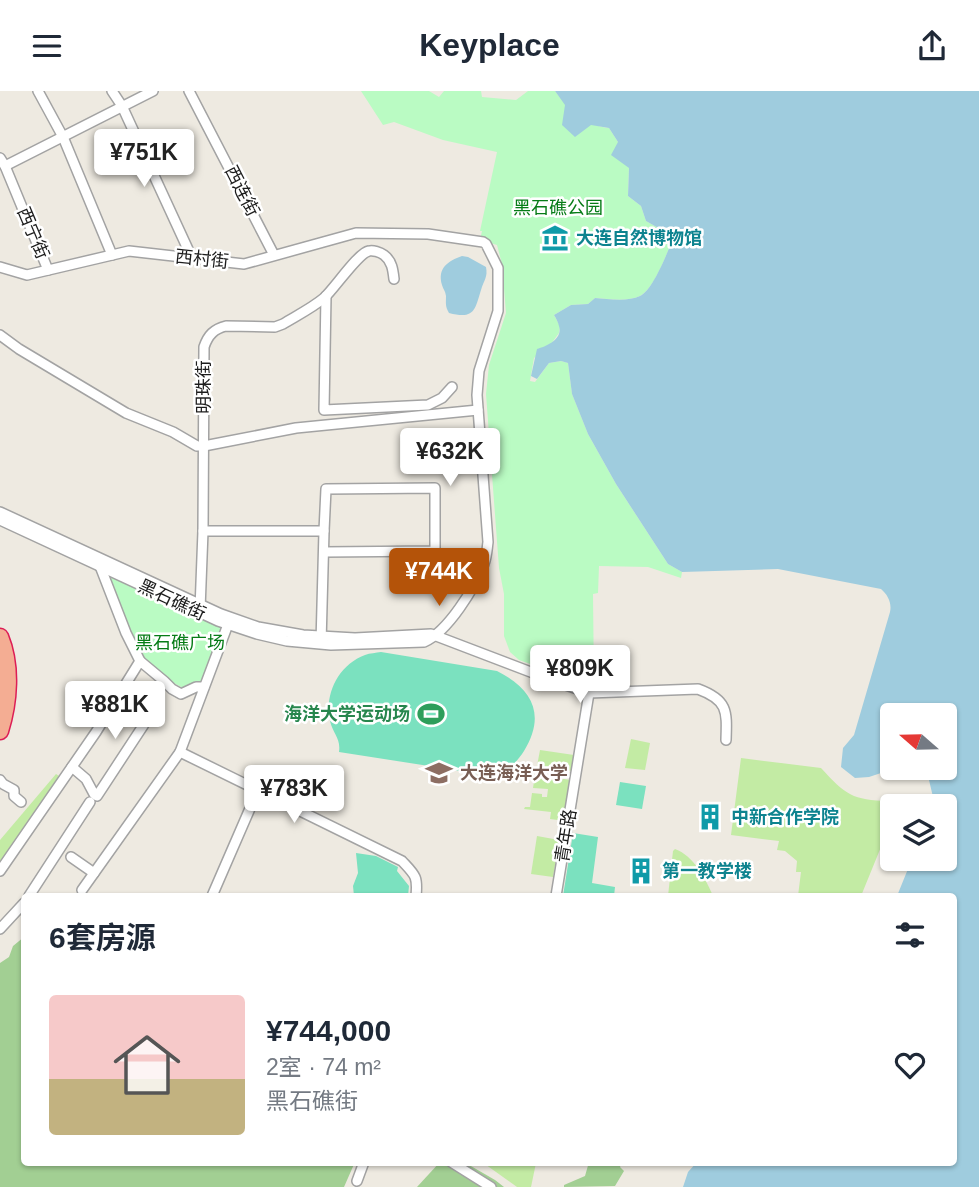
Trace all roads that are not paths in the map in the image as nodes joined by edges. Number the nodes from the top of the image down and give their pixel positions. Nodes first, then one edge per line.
1 (38, 91) edge
2 (113, 91) edge
3 (153, 91) edge
4 (190, 91) edge
5 (122, 106) junction
6 (62, 137) junction
7 (1, 161) edge
8 (112, 255) junction
9 (274, 255) junction
10 (192, 258) junction
11 (0, 267) edge
12 (48, 270) junction
13 (394, 279) dead end
14 (326, 296) junction
15 (0, 335) edge
16 (453, 387) dead end
17 (478, 410) junction
18 (204, 446) junction
19 (0, 512) edge
20 (0, 520) edge
21 (203, 531) junction
22 (324, 531) junction
23 (324, 552) junction
24 (100, 566) junction
25 (200, 608) junction
26 (230, 621) junction
27 (436, 635) junction
28 (0, 637) edge
29 (321, 641) junction
30 (140, 661) junction
31 (204, 687) junction
32 (589, 693) junction
33 (158, 703) dead end
34 (0, 731) edge
35 (726, 740) dead end
36 (180, 752) junction
37 (72, 767) junction
38 (0, 780) edge
39 (258, 790) junction
40 (21, 802) dead end
41 (90, 802) dead end
42 (71, 857) dead end
43 (0, 871) edge
44 (94, 873) junction
45 (82, 890) dead end
46 (31, 893) edge
47 (213, 893) edge
48 (416, 893) edge
49 (556, 893) edge
50 (21, 906) edge
51 (0, 929) edge
52 (363, 1166) edge
53 (457, 1166) edge
54 (357, 1181) dead end
55 (491, 1187) edge

1 - 6 street
2 - 5 street
3 - 5 street
4 - 9 street, 西连街
5 - 6 street
5 - 10 street
6 - 7 street
6 - 8 street
7 - 12 street, 西宁街
8 - 10 street, 西村街
8 - 12 street, 西村街
9 - 10 street, 西村街
9 - 17 street, 西村街
11 - 12 street, 西村街
13 - 14 street, 明珠街
14 - 16 street
14 - 18 street, 明珠街
15 - 18 street
17 - 18 street
17 - 27 street
18 - 21 street, 明珠街
19 - 25 street, 黑石礁街
20 - 24 street, 黑石礁街
21 - 22 street
21 - 25 street, 明珠街
22 - 23 street
22 - 23 street
23 - 29 street
24 - 25 street, 黑石礁街
24 - 30 street
25 - 26 street, 黑石礁街
26 - 29 street, 黑石礁街
26 - 31 street
27 - 29 street, 黑石礁街
27 - 32 street
28 - 34 highway
30 - 31 street
30 - 37 street
31 - 36 street
32 - 35 street
32 - 49 street, 青年路
33 - 37 street
36 - 39 street
36 - 44 street
37 - 43 street
38 - 40 street
39 - 47 street
39 - 48 street
41 - 46 street
42 - 44 street
44 - 45 street
50 - 51 street
52 - 54 street
53 - 55 street

